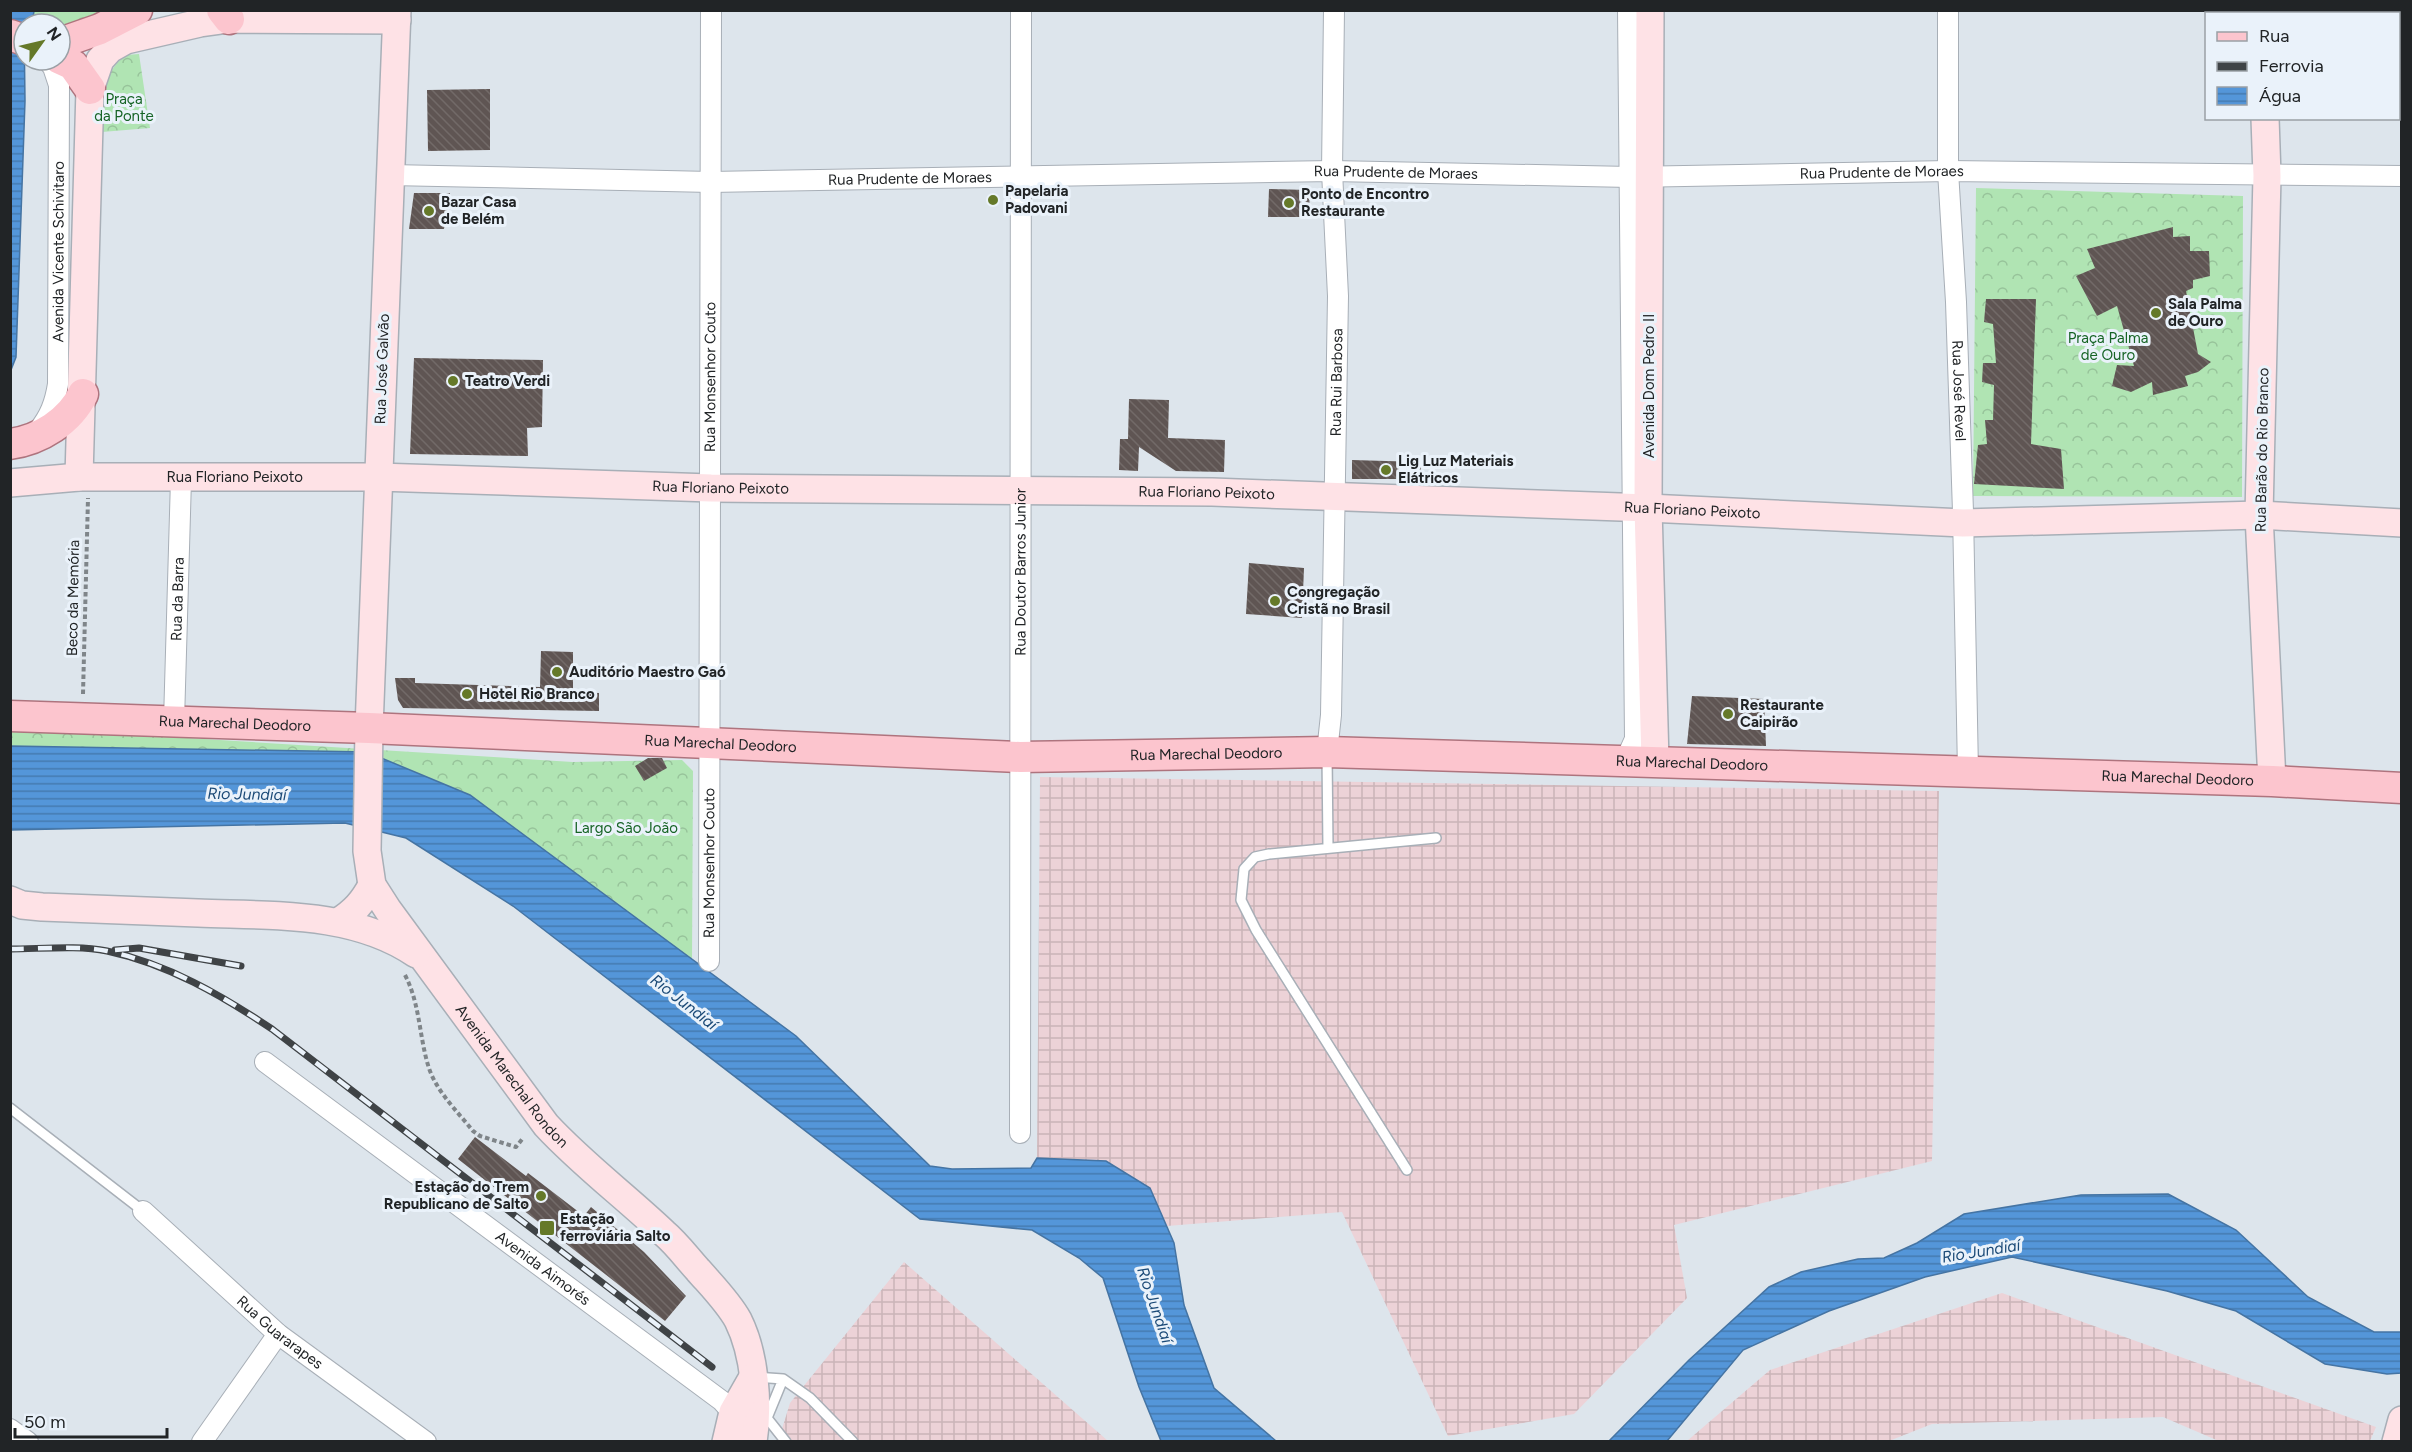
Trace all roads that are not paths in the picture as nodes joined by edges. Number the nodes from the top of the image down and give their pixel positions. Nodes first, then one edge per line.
1 (137, 10) edge
2 (711, 10) edge
3 (1021, 10) edge
4 (1334, 10) edge
5 (1628, 10) edge
6 (1650, 10) edge
7 (1948, 10) edge
8 (225, 15) edge
9 (397, 15) edge
10 (72, 38) edge
11 (72, 65) edge
12 (55, 72) edge
13 (90, 89) junction
14 (2265, 120) edge
15 (1332, 171) junction
16 (1948, 171) junction
17 (390, 175) junction
18 (1021, 175) junction
19 (2267, 176) junction
20 (2402, 176) edge
21 (1640, 177) junction
22 (711, 182) junction
23 (83, 394) junction
24 (21, 441) edge
25 (378, 477) junction
26 (84, 478) junction
27 (181, 479) junction
28 (10, 483) edge
29 (711, 488) junction
30 (1022, 491) junction
31 (1335, 498) junction
32 (1641, 508) junction
33 (2259, 515) junction
34 (1963, 523) junction
35 (2402, 523) edge
36 (10, 716) edge
37 (174, 721) junction
38 (369, 735) junction
39 (710, 743) junction
40 (1327, 752) junction
41 (1020, 757) junction
42 (1625, 761) junction
43 (1655, 761) junction
44 (1968, 771) junction
45 (2272, 782) junction
46 (2402, 788) edge
47 (1436, 838) dead end
48 (1328, 848) junction
49 (372, 885) junction
50 (10, 900) edge
51 (338, 922) junction
52 (424, 960) junction
53 (709, 961) dead end
54 (265, 1062) dead end
55 (10, 1108) edge
56 (1020, 1133) dead end
57 (1407, 1170) dead end
58 (143, 1211) joint
59 (278, 1334) junction
60 (753, 1377) junction
61 (783, 1379) junction
62 (733, 1412) junction
63 (2402, 1420) edge
64 (10, 1429) edge
65 (754, 1441) edge
66 (28, 1442) edge
67 (202, 1442) edge
68 (426, 1442) edge
69 (726, 1442) edge
70 (786, 1442) edge
71 (853, 1442) edge
72 (2396, 1442) edge

1 - 10 main road
2 - 22 street, Rua Monsenhor Couto
3 - 18 street, Rua Doutor Barros Junior
4 - 15 street, Rua Rui Barbosa
5 - 21 street
6 - 21 main road, Avenida Dom Pedro II
7 - 16 street, Rua José Revel
8 - 9 main road, Avenida Vicente Schivitaro
8 - 13 main road, Avenida Vicente Schivitaro
9 - 17 main road, Rua José Galvão
11 - 13 main road
12 - 24 street, Avenida Vicente Schivitaro
13 - 23 main road, Avenida Vicente Schivitaro
14 - 19 main road, Rua Barão do Rio Branco
15 - 18 street, Rua Prudente de Moraes
15 - 21 street, Rua Prudente de Moraes
15 - 31 street, Rua Rui Barbosa
16 - 19 street, Rua Prudente de Moraes
16 - 21 street, Rua Prudente de Moraes
16 - 34 street, Rua José Revel
17 - 22 street, Rua Prudente de Moraes
17 - 25 main road, Rua José Galvão
18 - 22 street, Rua Prudente de Moraes
18 - 30 street, Rua Doutor Barros Junior
19 - 20 street, Rua Prudente de Moraes
19 - 33 main road, Rua Barão do Rio Branco
21 - 32 main road, Avenida Dom Pedro II
22 - 29 street, Rua Monsenhor Couto
23 - 24 main road
23 - 26 main road, Avenida Vicente Schivitaro
25 - 27 main road, Rua Floriano Peixoto
25 - 29 main road, Rua Floriano Peixoto
25 - 38 main road, Rua José Galvão
26 - 27 main road, Rua Floriano Peixoto
26 - 28 main road, Rua Floriano Peixoto
27 - 37 street, Rua da Barra
29 - 30 main road, Rua Floriano Peixoto
29 - 39 street, Rua Monsenhor Couto
30 - 31 main road, Rua Floriano Peixoto
30 - 41 street, Rua Doutor Barros Junior
31 - 32 main road, Rua Floriano Peixoto
31 - 40 street, Rua Rui Barbosa
32 - 34 main road, Rua Floriano Peixoto
32 - 42 street
32 - 43 main road, Avenida Dom Pedro II
33 - 34 main road, Rua Floriano Peixoto
33 - 35 main road, Rua Floriano Peixoto
33 - 45 main road, Rua Barão do Rio Branco
34 - 44 street, Rua José Revel
36 - 37 main road, Rua Marechal Deodoro
37 - 38 main road, Rua Marechal Deodoro
38 - 39 main road, Rua Marechal Deodoro
38 - 49 main road, Avenida Marechal Rondon
39 - 41 main road, Rua Marechal Deodoro
39 - 53 street, Rua Monsenhor Couto
40 - 41 main road, Rua Marechal Deodoro
40 - 42 main road, Rua Marechal Deodoro
40 - 48 lane
41 - 56 street, Rua Doutor Barros Junior
42 - 43 main road, Rua Marechal Deodoro
43 - 44 main road, Rua Marechal Deodoro
44 - 45 main road, Rua Marechal Deodoro
45 - 46 main road, Rua Marechal Deodoro
47 - 48 lane
48 - 57 lane
49 - 51 main road
49 - 52 main road, Avenida Marechal Rondon
50 - 51 main road
51 - 52 main road
52 - 60 main road, Avenida Marechal Rondon
54 - 62 street, Avenida Aimorés
55 - 58 lane
58 - 59 street, Rua Guararapes
59 - 67 street
59 - 68 street, Rua Guararapes
60 - 61 lane
60 - 62 main road
60 - 65 main road, Avenida Marechal Rondon
61 - 70 lane
61 - 71 lane
62 - 65 street, Avenida Aimorés
62 - 69 main road
63 - 72 main road
64 - 66 street

